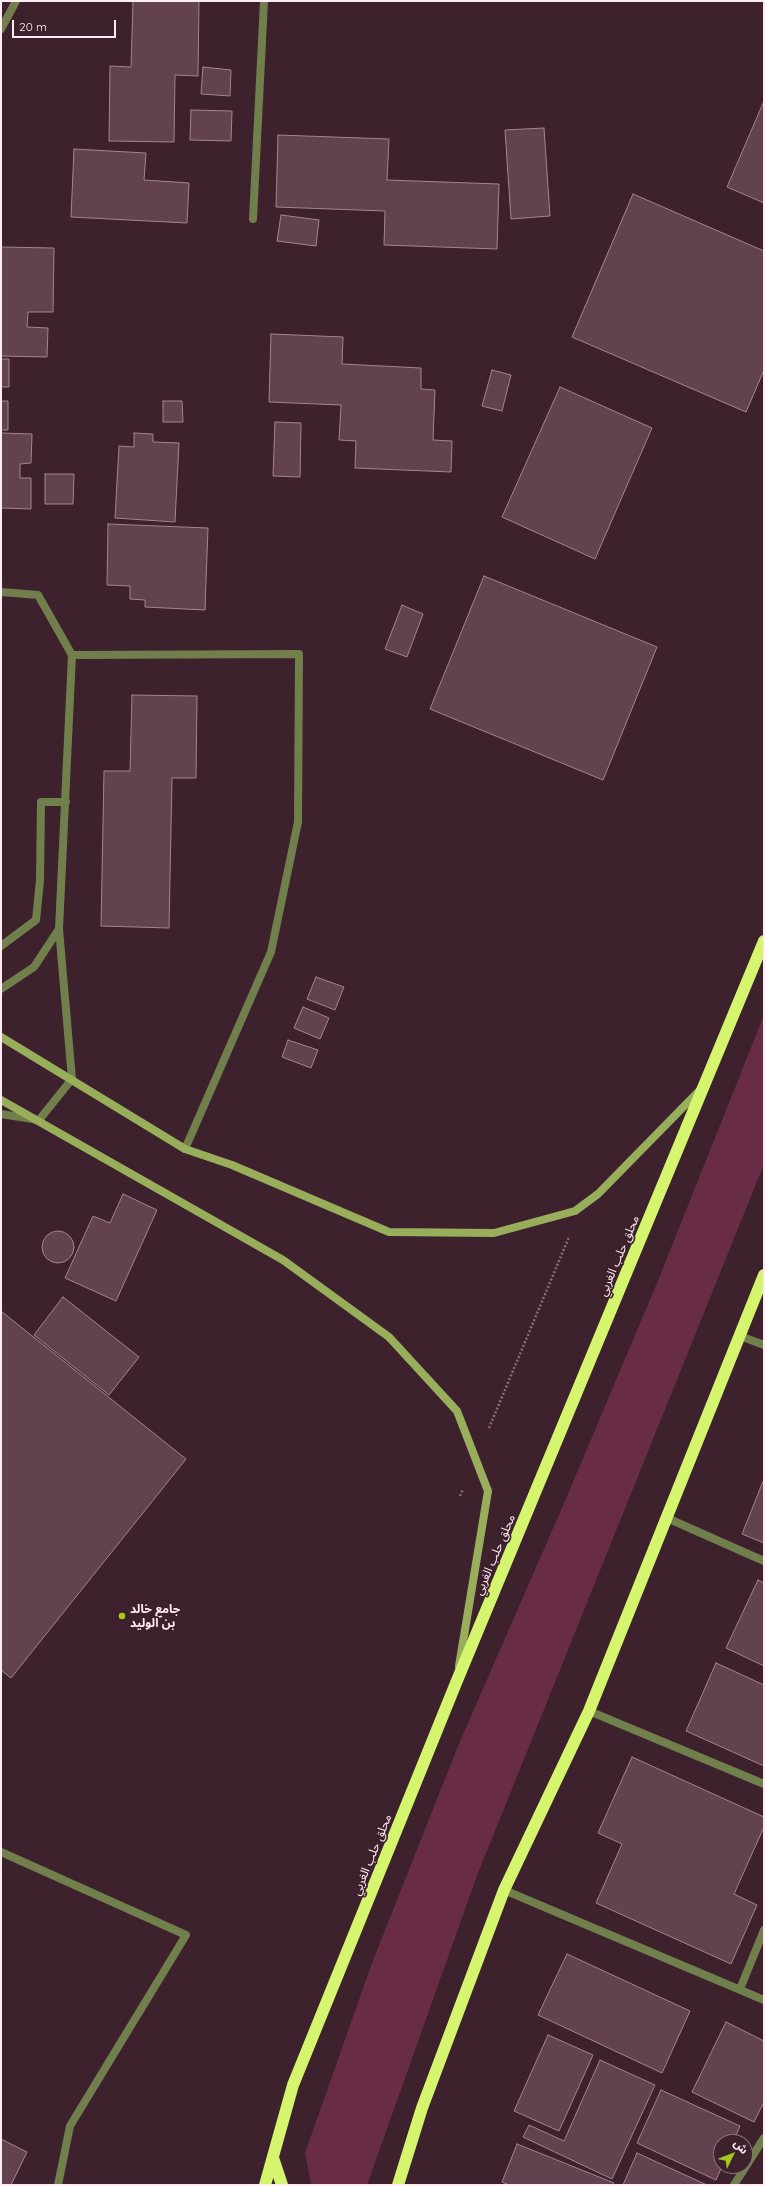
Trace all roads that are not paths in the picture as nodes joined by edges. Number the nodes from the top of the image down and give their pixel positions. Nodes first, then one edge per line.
1 (16, 1) edge
2 (264, 1) edge
3 (1, 29) edge
4 (252, 219) dead end
5 (1, 592) edge
6 (72, 655) junction
7 (66, 802) junction
8 (60, 929) junction
9 (764, 941) edge
10 (1, 946) edge
11 (1, 989) edge
12 (1, 1037) edge
13 (72, 1079) junction
14 (705, 1085) junction
15 (1, 1100) edge
16 (1, 1114) edge
17 (39, 1120) junction
18 (185, 1149) junction
19 (764, 1275) edge
20 (740, 1336) junction
21 (764, 1345) edge
22 (667, 1518) junction
23 (764, 1561) edge
24 (456, 1683) junction
25 (589, 1711) junction
26 (764, 1784) edge
27 (1, 1852) edge
28 (504, 1890) junction
29 (764, 1930) edge
30 (740, 1989) junction
31 (764, 2000) edge
32 (764, 2138) edge
33 (273, 2158) junction
34 (58, 2185) edge
35 (266, 2185) edge
36 (282, 2185) edge
37 (398, 2185) edge
38 (734, 2185) edge

1 - 3 street
2 - 4 street
5 - 6 street
6 - 7 street
6 - 18 street
7 - 8 street
7 - 10 street
8 - 11 street
8 - 13 street
9 - 14 highway, محلق حلب الغربي
12 - 13 main road
13 - 17 street
13 - 18 main road
14 - 18 main road
14 - 24 highway, محلق حلب الغربي
15 - 17 main road
16 - 17 street
17 - 24 main road
19 - 20 highway
20 - 21 street
20 - 22 highway
22 - 23 street
22 - 25 highway
24 - 33 highway, محلق حلب الغربي
25 - 26 street
25 - 28 highway
27 - 34 street
28 - 30 street
28 - 37 highway
29 - 30 street
30 - 31 street
32 - 38 street
33 - 35 highway, محلق حلب الغربي
33 - 36 highway

